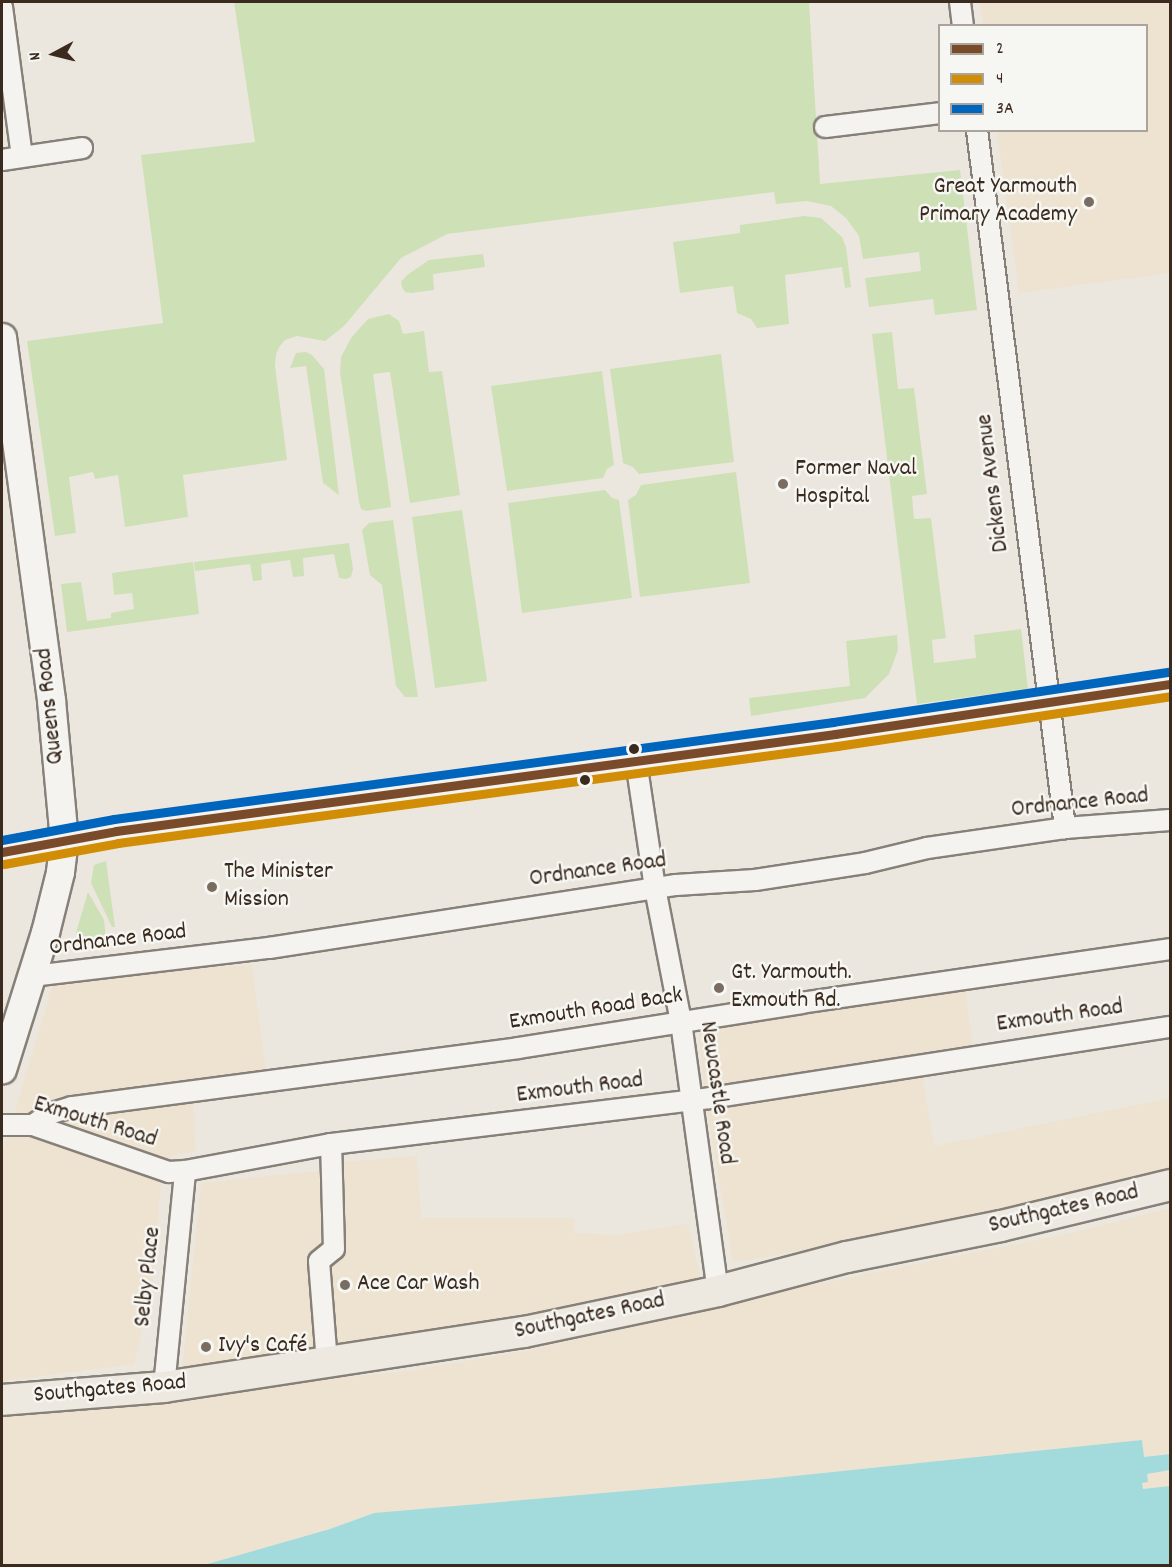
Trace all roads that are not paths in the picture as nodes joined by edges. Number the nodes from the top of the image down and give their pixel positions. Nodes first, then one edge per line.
1 (960, 2) edge
2 (2, 7) edge
3 (963, 24) edge
4 (938, 113) edge
5 (825, 127) dead end
6 (976, 132) edge
7 (82, 148) dead end
8 (22, 156) junction
9 (2, 160) edge
10 (2, 338) edge
11 (10, 449) edge
12 (1170, 684) edge
13 (1047, 703) junction
14 (636, 761) junction
15 (1170, 820) edge
16 (1065, 828) junction
17 (64, 839) junction
18 (2, 852) edge
19 (656, 888) junction
20 (1170, 949) edge
21 (33, 976) junction
22 (681, 1022) junction
23 (1170, 1027) edge
24 (2, 1069) edge
25 (691, 1101) junction
26 (2, 1125) edge
27 (33, 1125) junction
28 (331, 1144) junction
29 (185, 1171) junction
30 (1170, 1185) edge
31 (718, 1291) junction
32 (327, 1363) junction
33 (164, 1387) junction
34 (2, 1400) edge

1 - 3 street
2 - 8 street
4 - 5 street
6 - 13 street, Dickens Avenue
7 - 8 street
8 - 9 street
10 - 11 street, Queens Road
11 - 17 street, Queens Road
12 - 13 street
13 - 14 street
13 - 16 street, Dickens Avenue
14 - 17 street
14 - 19 street, Newcastle Road
15 - 16 street, Ordnance Road
16 - 19 street, Ordnance Road
17 - 18 street
17 - 21 street, Queens Road
19 - 21 street, Ordnance Road
19 - 22 street, Newcastle Road
20 - 22 street, Exmouth Road Back
21 - 24 street, Queens Road
22 - 25 street, Newcastle Road
22 - 27 street, Exmouth Road Back
23 - 25 street, Exmouth Road
25 - 28 street, Exmouth Road
25 - 31 street, Newcastle Road
26 - 27 street, Exmouth Road
27 - 29 street, Exmouth Road
28 - 29 street, Exmouth Road
28 - 32 street
29 - 33 street, Selby Place
30 - 31 main road, Southgates Road
31 - 32 main road, Southgates Road
32 - 33 main road, Southgates Road
33 - 34 main road, Southgates Road

